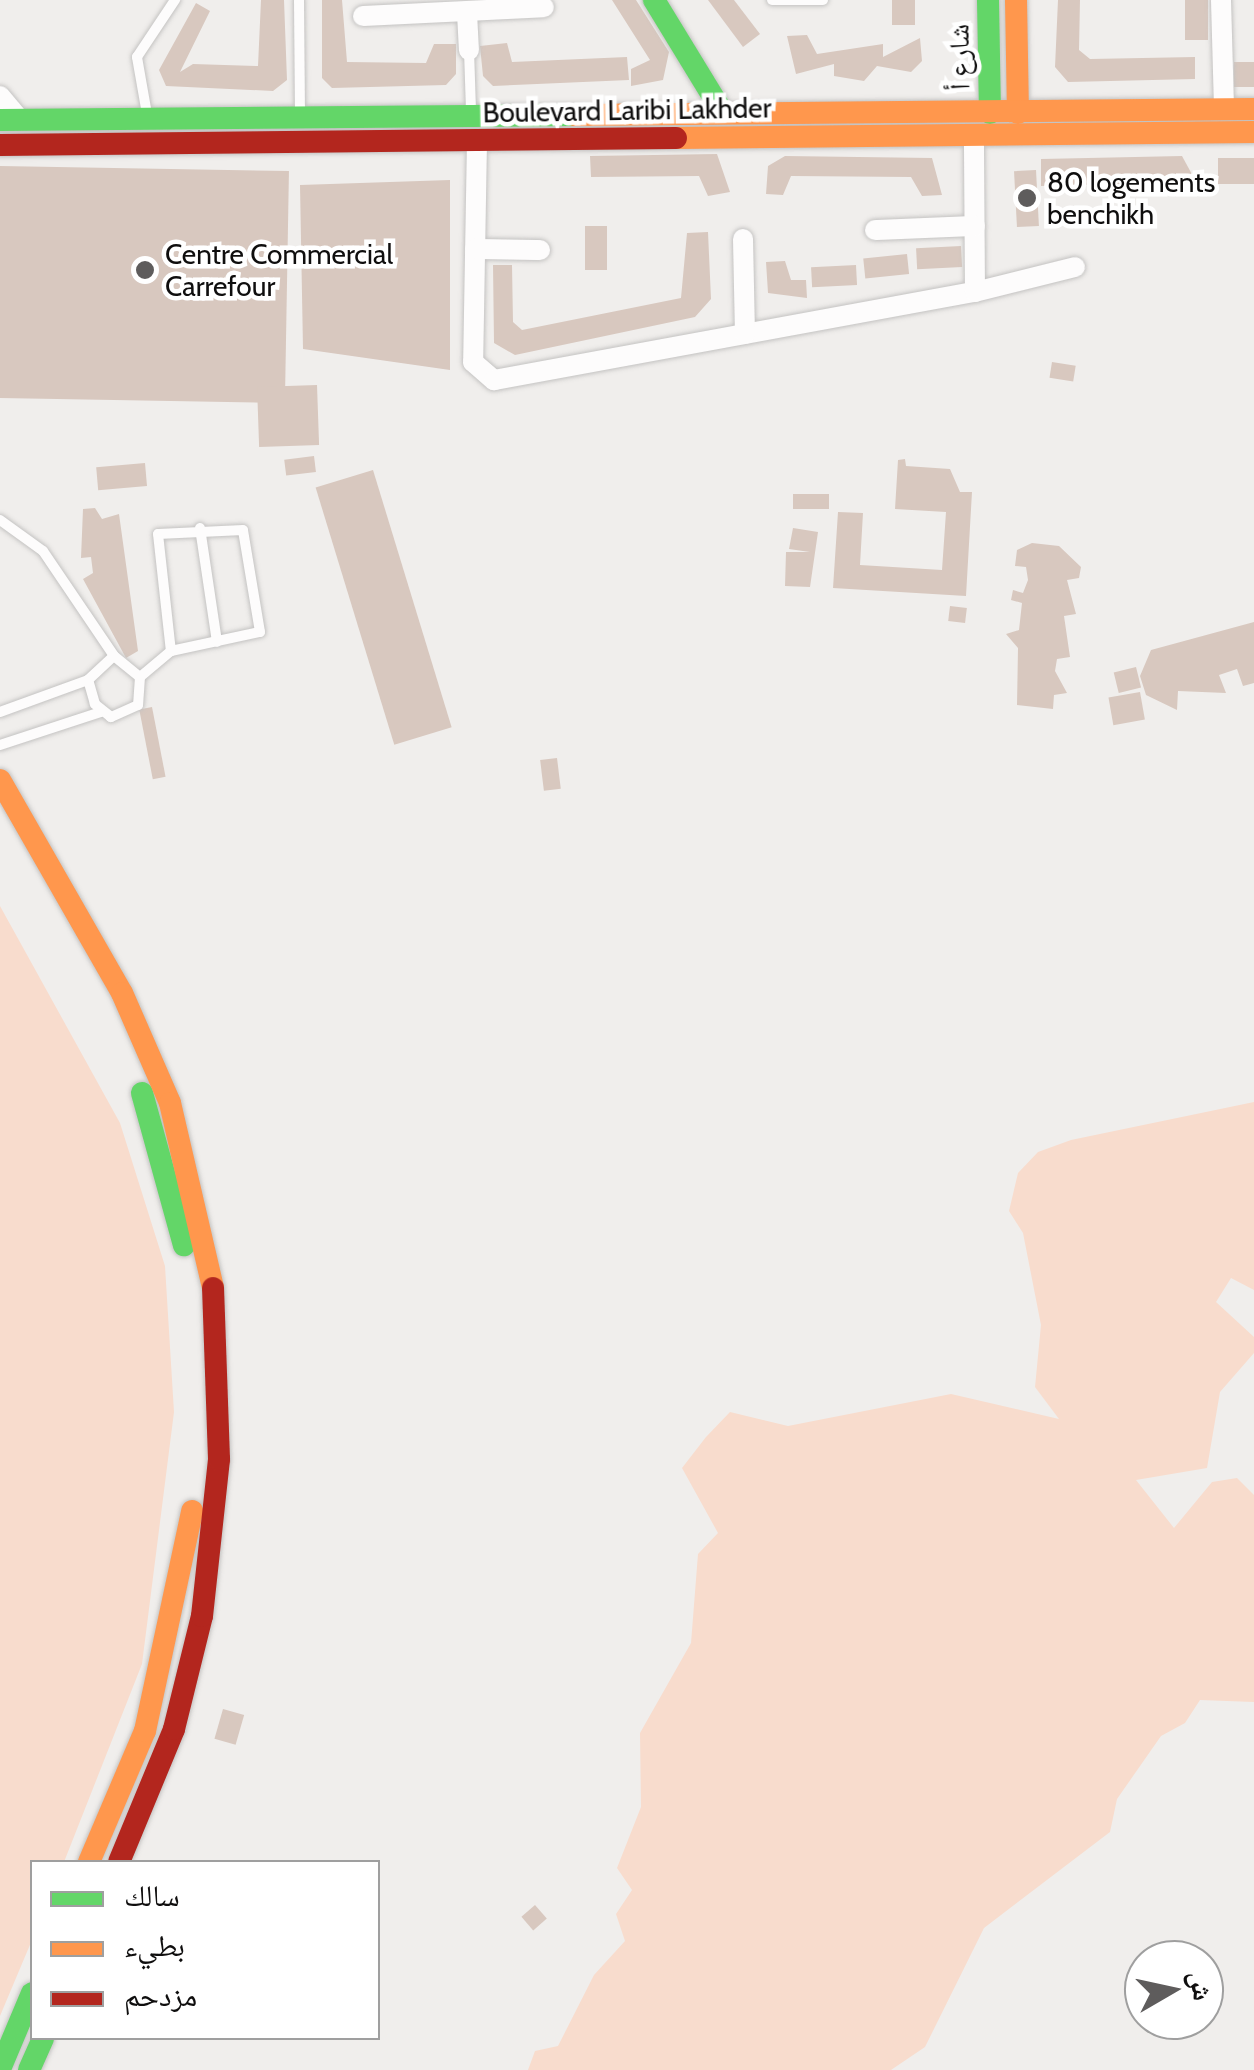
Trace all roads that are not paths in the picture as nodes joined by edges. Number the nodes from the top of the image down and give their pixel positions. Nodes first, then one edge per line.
1 (175, 0) edge
2 (298, 0) edge
3 (654, 0) edge
4 (672, 0) edge
5 (772, 0) edge
6 (823, 0) edge
7 (988, 0) edge
8 (1016, 0) edge
9 (1221, 0) edge
10 (544, 7) dead end
11 (467, 12) junction
12 (363, 16) dead end
13 (469, 50) joint
14 (0, 96) edge
15 (1224, 109) junction
16 (1254, 109) edge
17 (990, 113) junction
18 (1018, 113) junction
19 (471, 117) junction
20 (10, 120) edge
21 (148, 120) junction
22 (300, 120) junction
23 (734, 122) junction
24 (1254, 132) edge
25 (1004, 136) junction
26 (974, 137) junction
27 (477, 142) junction
28 (10, 145) edge
29 (974, 226) junction
30 (875, 230) dead end
31 (743, 239) dead end
32 (475, 249) junction
33 (540, 250) dead end
34 (1075, 268) dead end
35 (975, 292) junction
36 (746, 334) junction
37 (0, 520) edge
38 (200, 528) junction
39 (217, 642) junction
40 (171, 651) junction
41 (114, 656) junction
42 (140, 677) junction
43 (88, 680) junction
44 (0, 712) edge
45 (101, 712) junction
46 (0, 746) edge
47 (0, 780) edge
48 (0, 829) edge
49 (89, 1860) edge
50 (120, 1860) edge
51 (30, 1998) edge
52 (42, 2040) edge
53 (0, 2069) edge
54 (29, 2070) edge

1 - 21 lane
2 - 22 lane
3 - 23 main road
4 - 23 main road
5 - 6 lane
7 - 17 main road, شارع أ
8 - 18 main road, شارع أ
9 - 15 street
10 - 11 street
11 - 12 street
11 - 13 street
13 - 19 lane
14 - 20 street
15 - 16 main road, Boulevard Laribi Lakhder
15 - 18 main road, Boulevard Laribi Lakhder
17 - 18 main road, Boulevard Laribi Lakhder
17 - 23 main road, Boulevard Laribi Lakhder
17 - 25 main road
18 - 25 main road
19 - 22 main road, Boulevard Laribi Lakhder
19 - 23 main road, Boulevard Laribi Lakhder
20 - 21 main road, Boulevard Laribi Lakhder
20 - 28 main road
21 - 22 main road, Boulevard Laribi Lakhder
23 - 26 main road, Boulevard Laribi Lakhder
23 - 27 main road, Boulevard Laribi Lakhder
24 - 25 main road, Boulevard Laribi Lakhder
25 - 26 main road, Boulevard Laribi Lakhder
26 - 29 street
27 - 28 main road, Boulevard Laribi Lakhder
27 - 32 street
29 - 30 street
29 - 35 street
31 - 36 street
32 - 33 street
32 - 36 street
34 - 35 street
35 - 36 street
37 - 41 lane
38 - 39 lane
38 - 39 lane
38 - 40 lane
39 - 40 lane
40 - 42 lane
41 - 42 lane
41 - 43 lane
42 - 45 lane
43 - 44 lane
43 - 45 lane
45 - 46 lane
47 - 50 main road
48 - 49 main road
51 - 53 main road
52 - 54 main road

